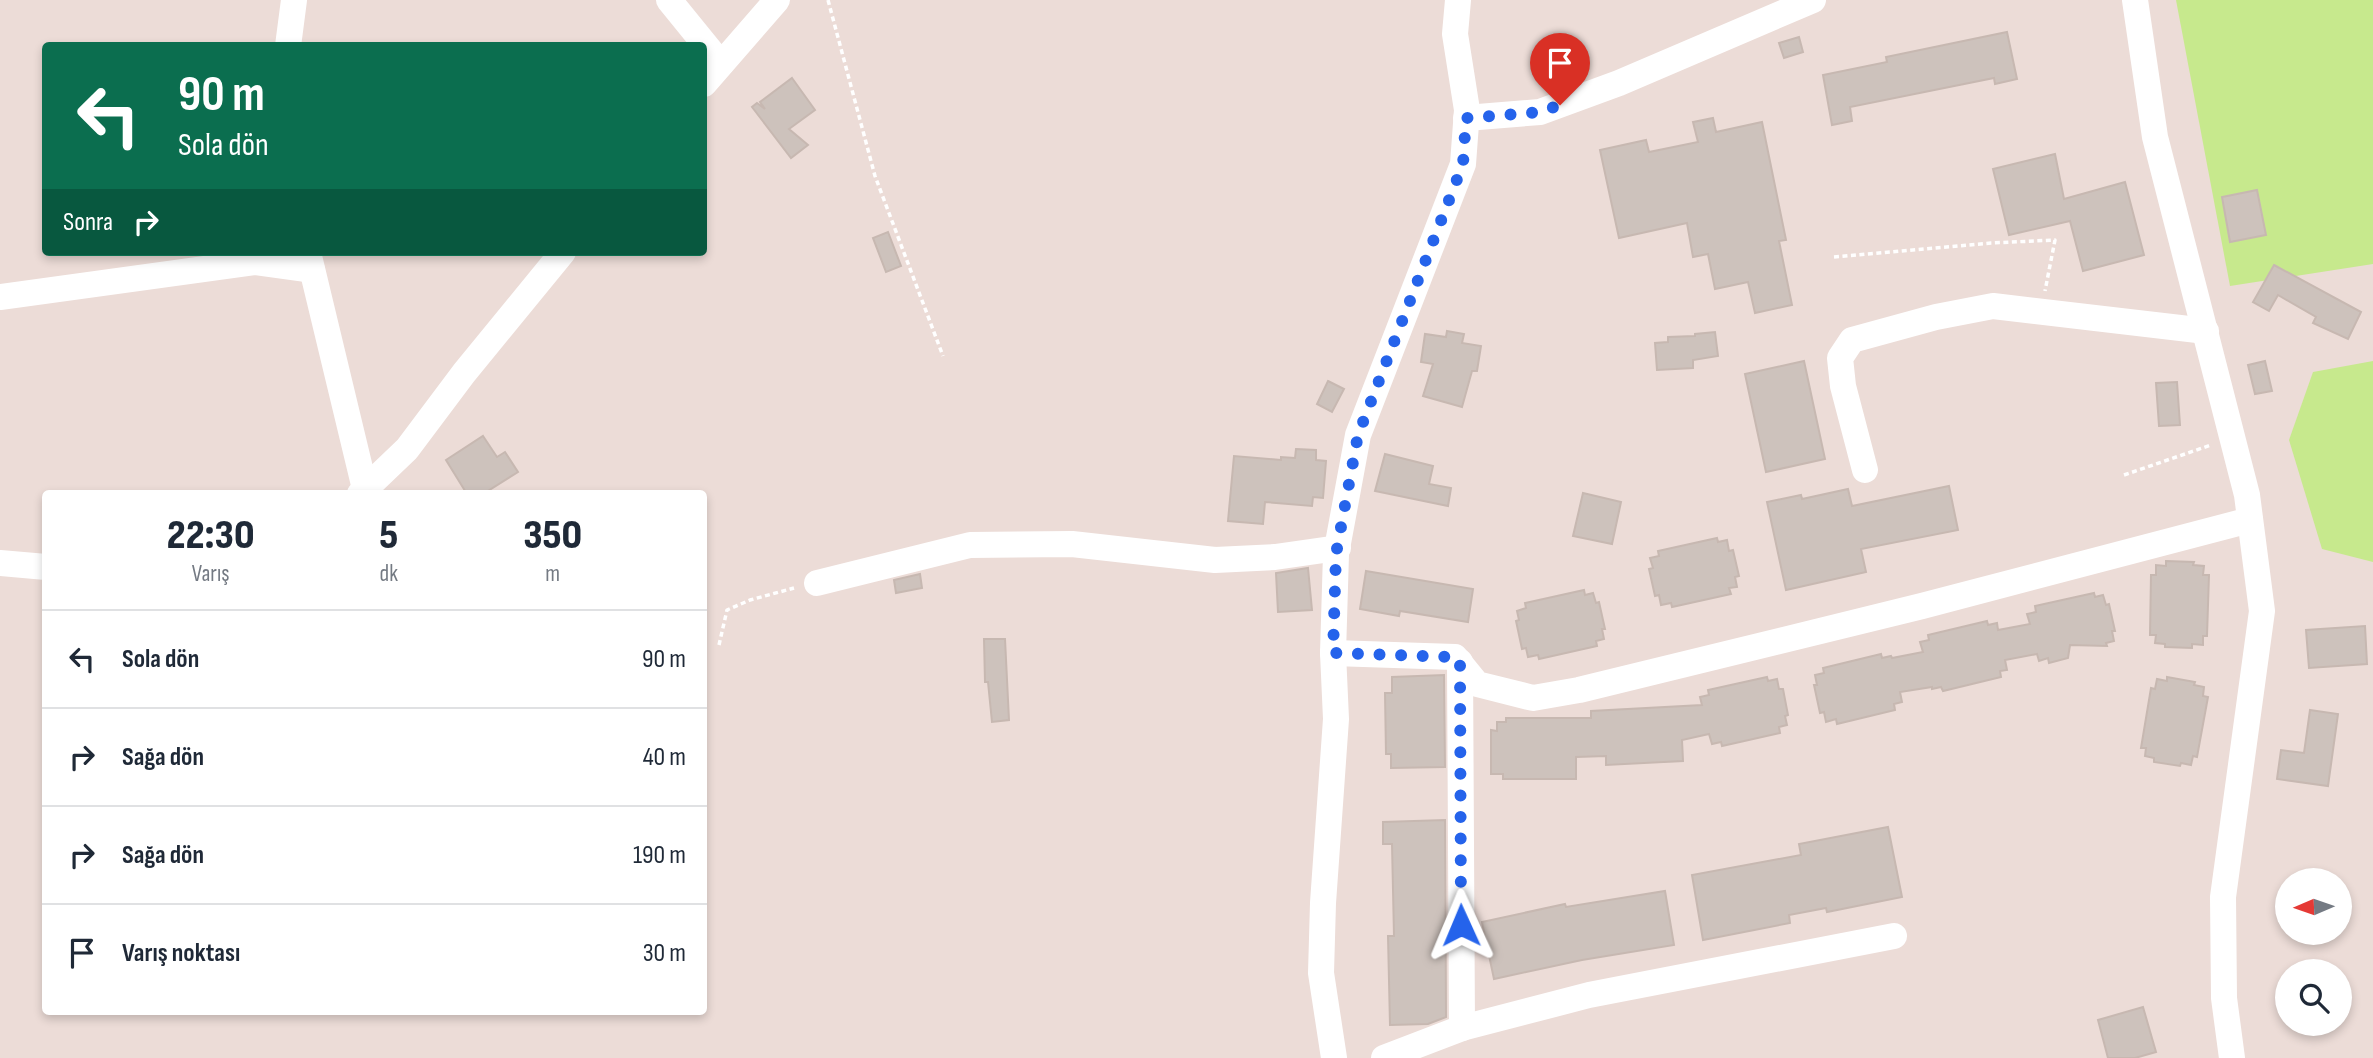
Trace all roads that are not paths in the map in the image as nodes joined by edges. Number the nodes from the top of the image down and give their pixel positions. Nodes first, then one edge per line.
1 (294, 0) edge
2 (670, 0) edge
3 (777, 0) edge
4 (1458, 0) edge
5 (1813, 0) edge
6 (2135, 0) edge
7 (289, 42) edge
8 (703, 42) edge
9 (707, 46) edge
10 (721, 64) junction
11 (707, 80) edge
12 (1466, 118) junction
13 (559, 256) edge
14 (310, 261) edge
15 (0, 297) edge
16 (2206, 331) junction
17 (1865, 470) dead end
18 (362, 490) edge
19 (363, 490) edge
20 (2250, 520) junction
21 (1338, 548) junction
22 (0, 563) edge
23 (42, 567) edge
24 (817, 583) road end
25 (1333, 653) junction
26 (1460, 662) junction
27 (1894, 936) dead end
28 (1462, 1028) junction
29 (1334, 1058) edge
30 (1384, 1058) edge
31 (2232, 1058) edge

1 - 7 street
2 - 8 street
3 - 10 street
4 - 12 street
5 - 12 street
6 - 16 street
9 - 10 street
10 - 11 street
12 - 21 street
13 - 19 street
14 - 15 street
14 - 18 street
16 - 17 street
16 - 20 street
20 - 26 street
20 - 31 street
21 - 24 street
21 - 25 street
22 - 23 street
25 - 26 street
25 - 29 street
26 - 28 street
27 - 28 street
28 - 30 street

